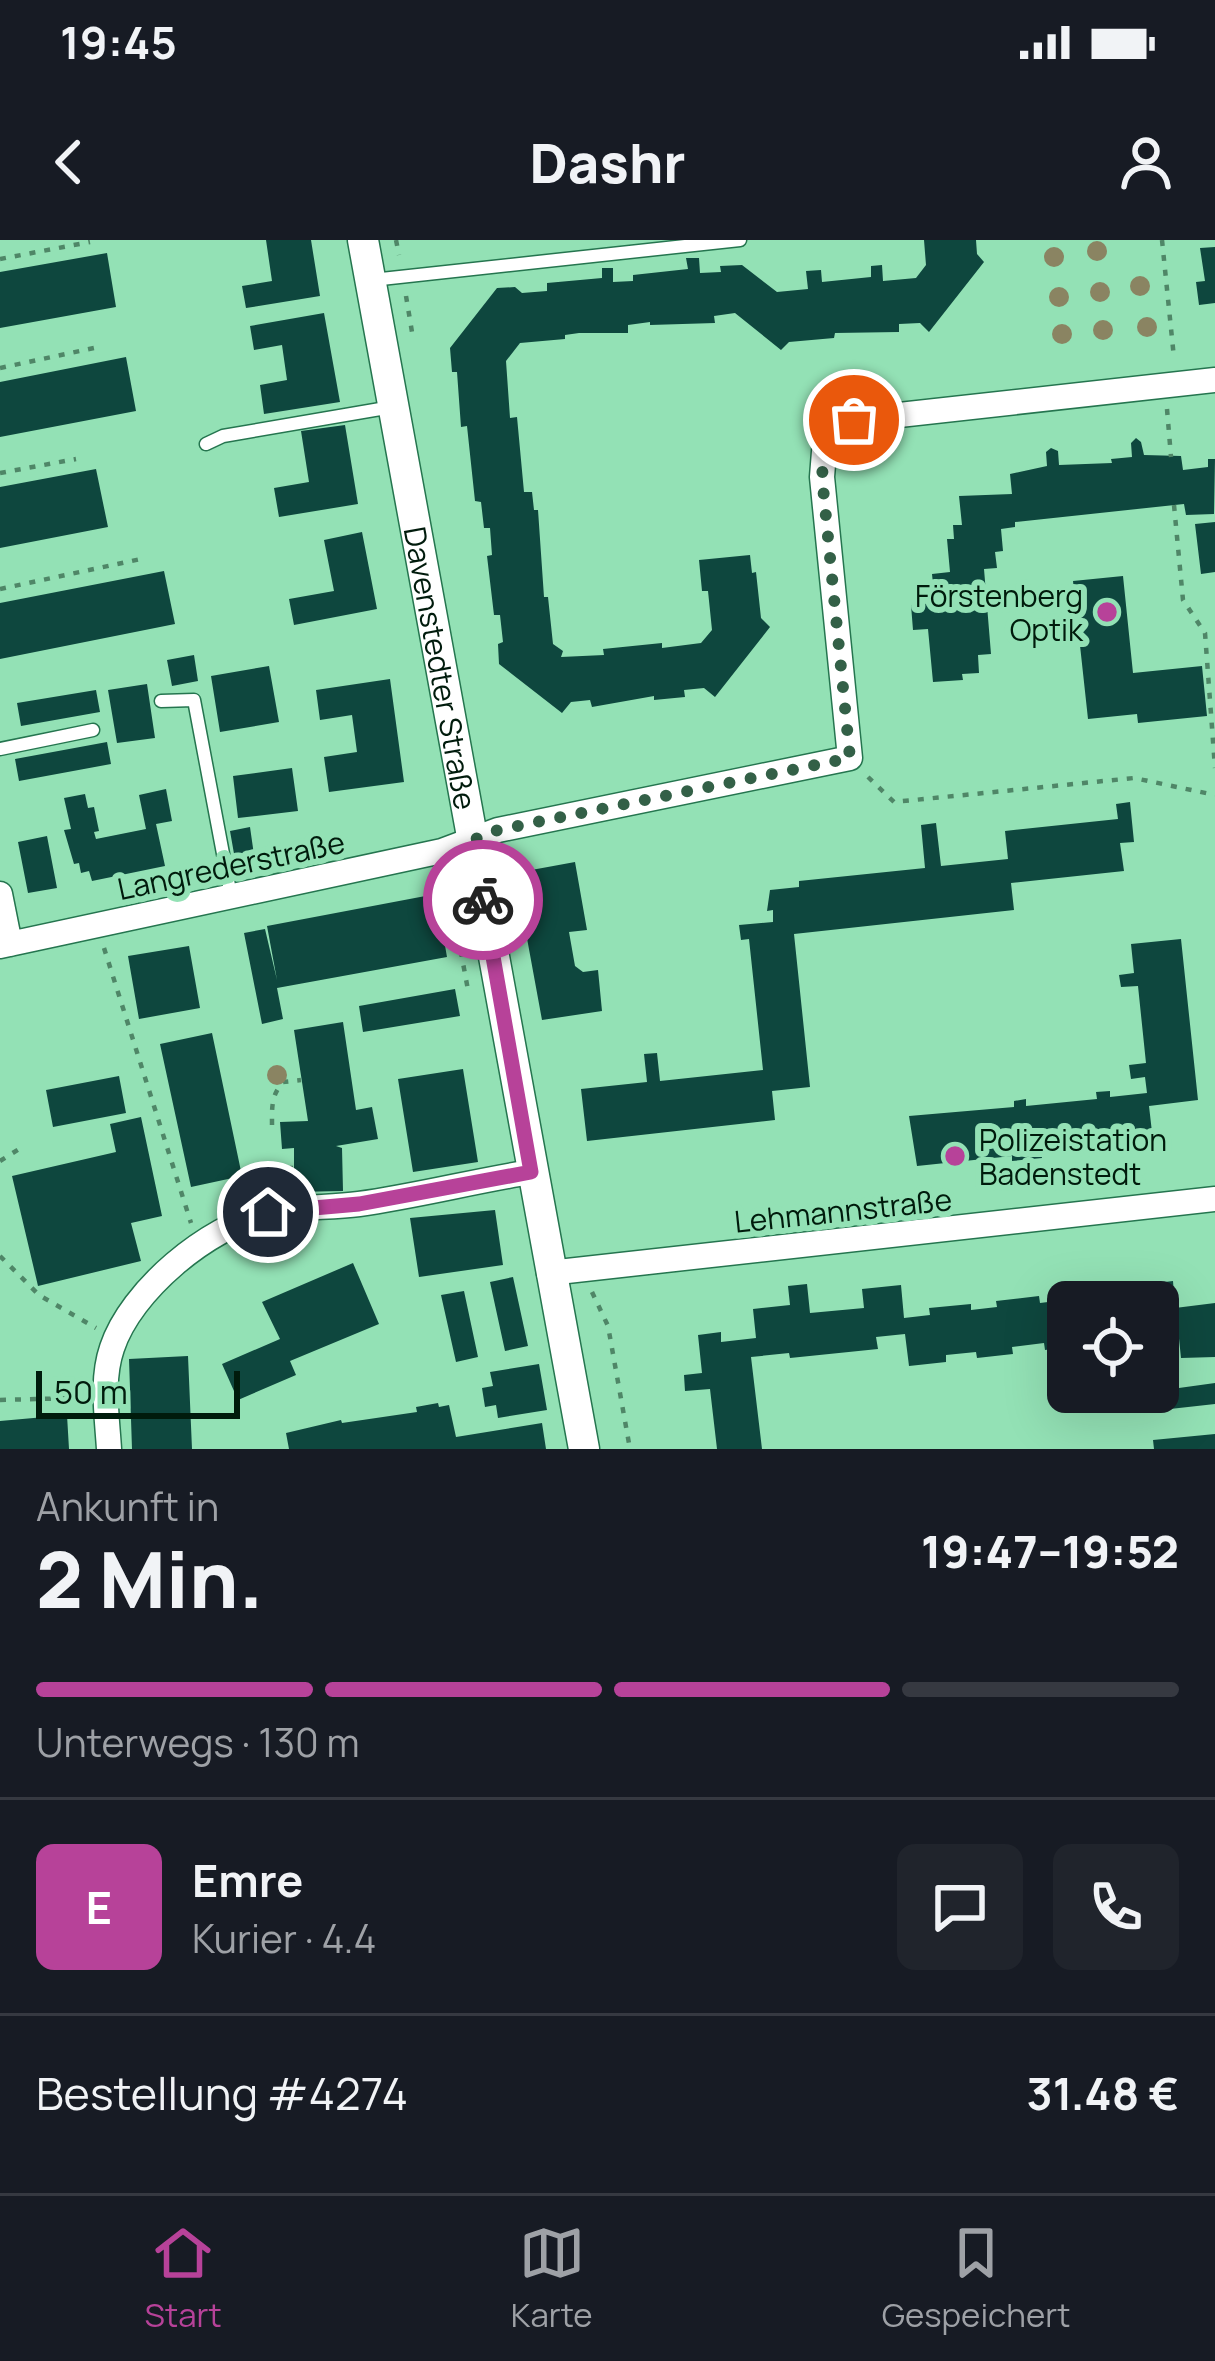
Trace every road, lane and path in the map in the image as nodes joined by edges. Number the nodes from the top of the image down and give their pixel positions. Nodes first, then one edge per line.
1 (363, 240) edge
2 (740, 240) edge
3 (1162, 240) edge
4 (90, 242) edge
5 (0, 259) edge
6 (370, 280) junction
7 (94, 348) dead end
8 (0, 368) edge
9 (1215, 380) edge
10 (1165, 386) junction
11 (393, 406) junction
12 (206, 444) dead end
13 (1171, 457) dead end
14 (76, 459) dead end
15 (0, 473) edge
16 (1174, 505) dead end
17 (141, 559) dead end
18 (0, 589) edge
19 (161, 701) dead end
20 (93, 730) dead end
21 (0, 749) edge
22 (850, 758) junction
23 (1215, 768) edge
24 (1215, 795) edge
25 (473, 840) junction
26 (0, 894) edge
27 (231, 896) junction
28 (99, 924) junction
29 (5, 945) edge
30 (301, 1080) dead end
31 (272, 1125) dead end
32 (19, 1149) dead end
33 (0, 1161) edge
34 (274, 1168) dead end
35 (293, 1168) dead end
36 (531, 1172) junction
37 (1215, 1199) edge
38 (202, 1244) junction
39 (0, 1256) edge
40 (549, 1274) junction
41 (116, 1339) junction
42 (106, 1397) junction
43 (0, 1400) edge
44 (109, 1449) edge
45 (584, 1449) edge

1 - 6 street, Davenstedter Straße
2 - 6 lane
3 - 10 path
4 - 5 path
6 - 11 street, Davenstedter Straße
7 - 8 path
9 - 10 street
10 - 13 path
10 - 22 street
11 - 12 lane
11 - 25 street, Davenstedter Straße
14 - 15 path
16 - 23 path
17 - 18 path
19 - 27 lane
20 - 21 lane
22 - 24 path
22 - 25 street, Langrederstraße
25 - 27 street, Langrederstraße
25 - 36 street, Davenstedter Straße
26 - 29 street
27 - 28 street, Langrederstraße
28 - 29 street, Langrederstraße
28 - 38 path
30 - 31 path
32 - 33 path
34 - 35 path
36 - 38 street
36 - 40 street, Davenstedter Straße
37 - 40 street, Lehmannstraße
38 - 41 street
39 - 41 path
40 - 45 street, Davenstedter Straße
41 - 42 street
42 - 43 path
42 - 44 street

